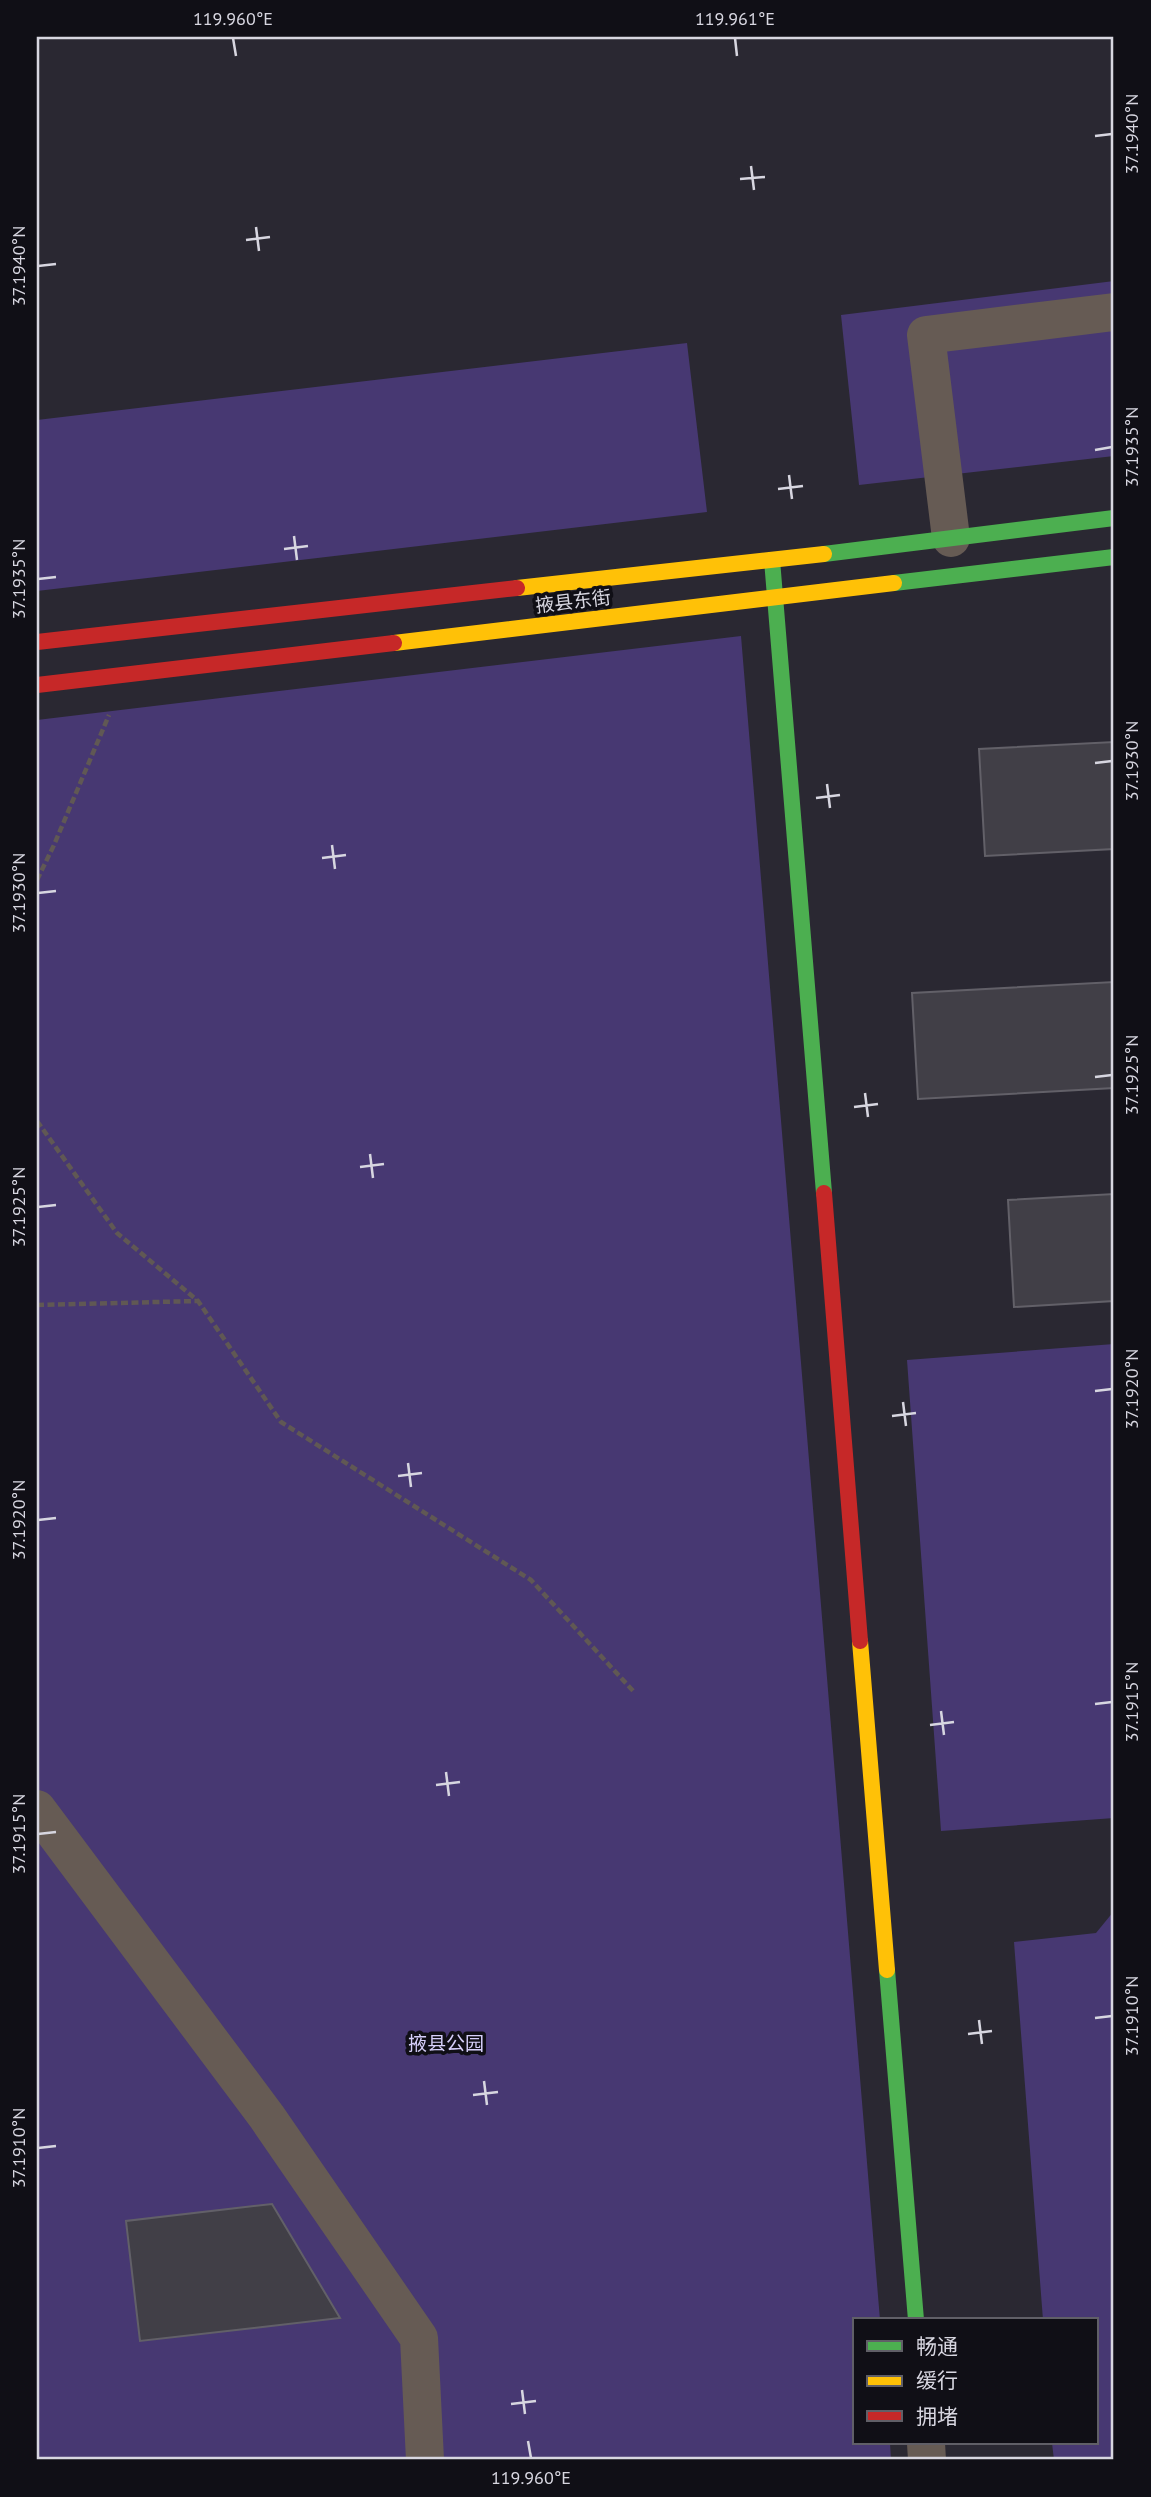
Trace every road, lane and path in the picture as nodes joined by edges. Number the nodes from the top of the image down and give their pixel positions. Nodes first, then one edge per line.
1 (1114, 312) edge
2 (1114, 518) edge
3 (951, 538) junction
4 (1114, 557) edge
5 (772, 559) junction
6 (775, 598) junction
7 (37, 642) edge
8 (37, 685) edge
9 (111, 711) dead end
10 (37, 880) edge
11 (37, 1121) edge
12 (198, 1301) junction
13 (37, 1305) edge
14 (635, 1693) dead end
15 (37, 1809) edge
16 (916, 2318) edge
17 (425, 2460) edge

1 - 3 street
2 - 3 main road, 掖县东街
3 - 5 main road, 掖县东街
4 - 6 main road, 掖县东街
5 - 6 main road
5 - 7 main road, 掖县东街
6 - 8 main road, 掖县东街
6 - 16 main road
9 - 10 path
11 - 12 path
12 - 13 path
12 - 14 path
15 - 17 street

